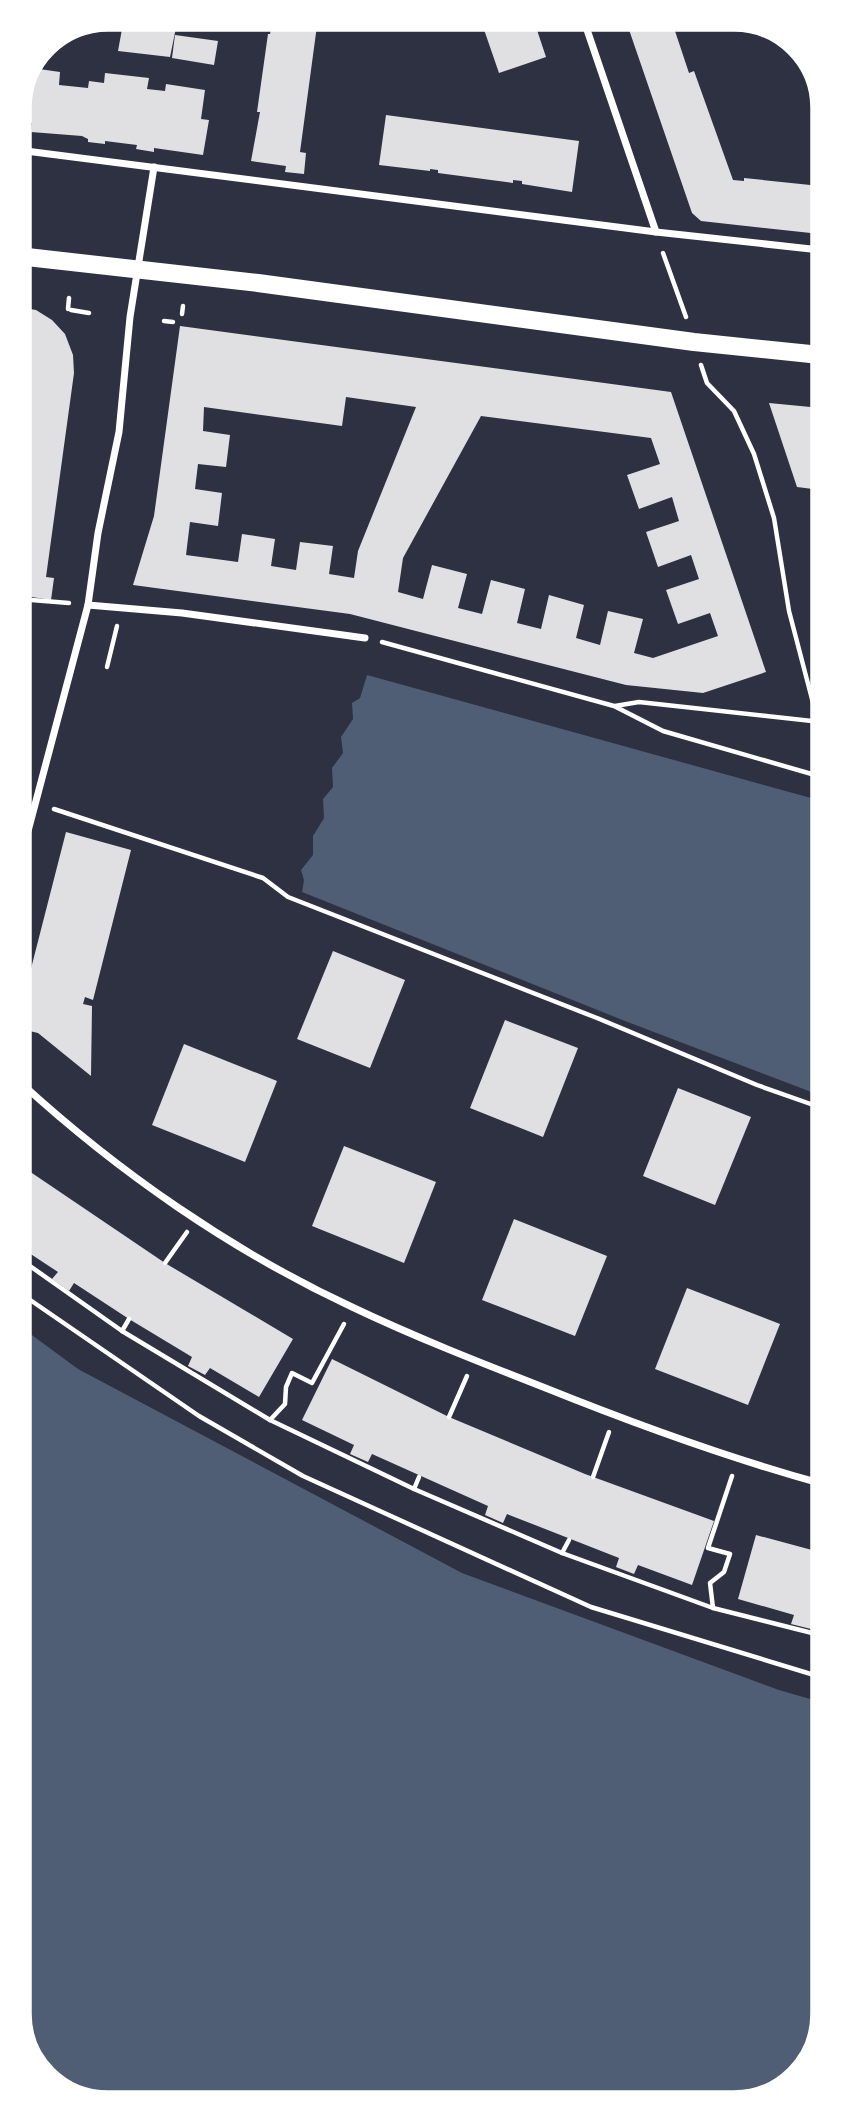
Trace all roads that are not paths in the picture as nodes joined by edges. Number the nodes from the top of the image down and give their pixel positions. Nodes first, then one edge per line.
1 (587, 30) edge
2 (30, 152) edge
3 (154, 167) junction
4 (656, 232) junction
5 (812, 249) edge
6 (30, 257) edge
7 (137, 269) junction
8 (812, 354) edge
9 (88, 605) junction
10 (365, 638) road end
11 (30, 825) edge
12 (30, 1091) edge
13 (812, 1481) edge

1 - 4 street
2 - 3 street
3 - 4 street
3 - 7 street
4 - 5 street
6 - 7 main road
7 - 8 main road
7 - 9 street
9 - 10 street
9 - 11 street
12 - 13 street

